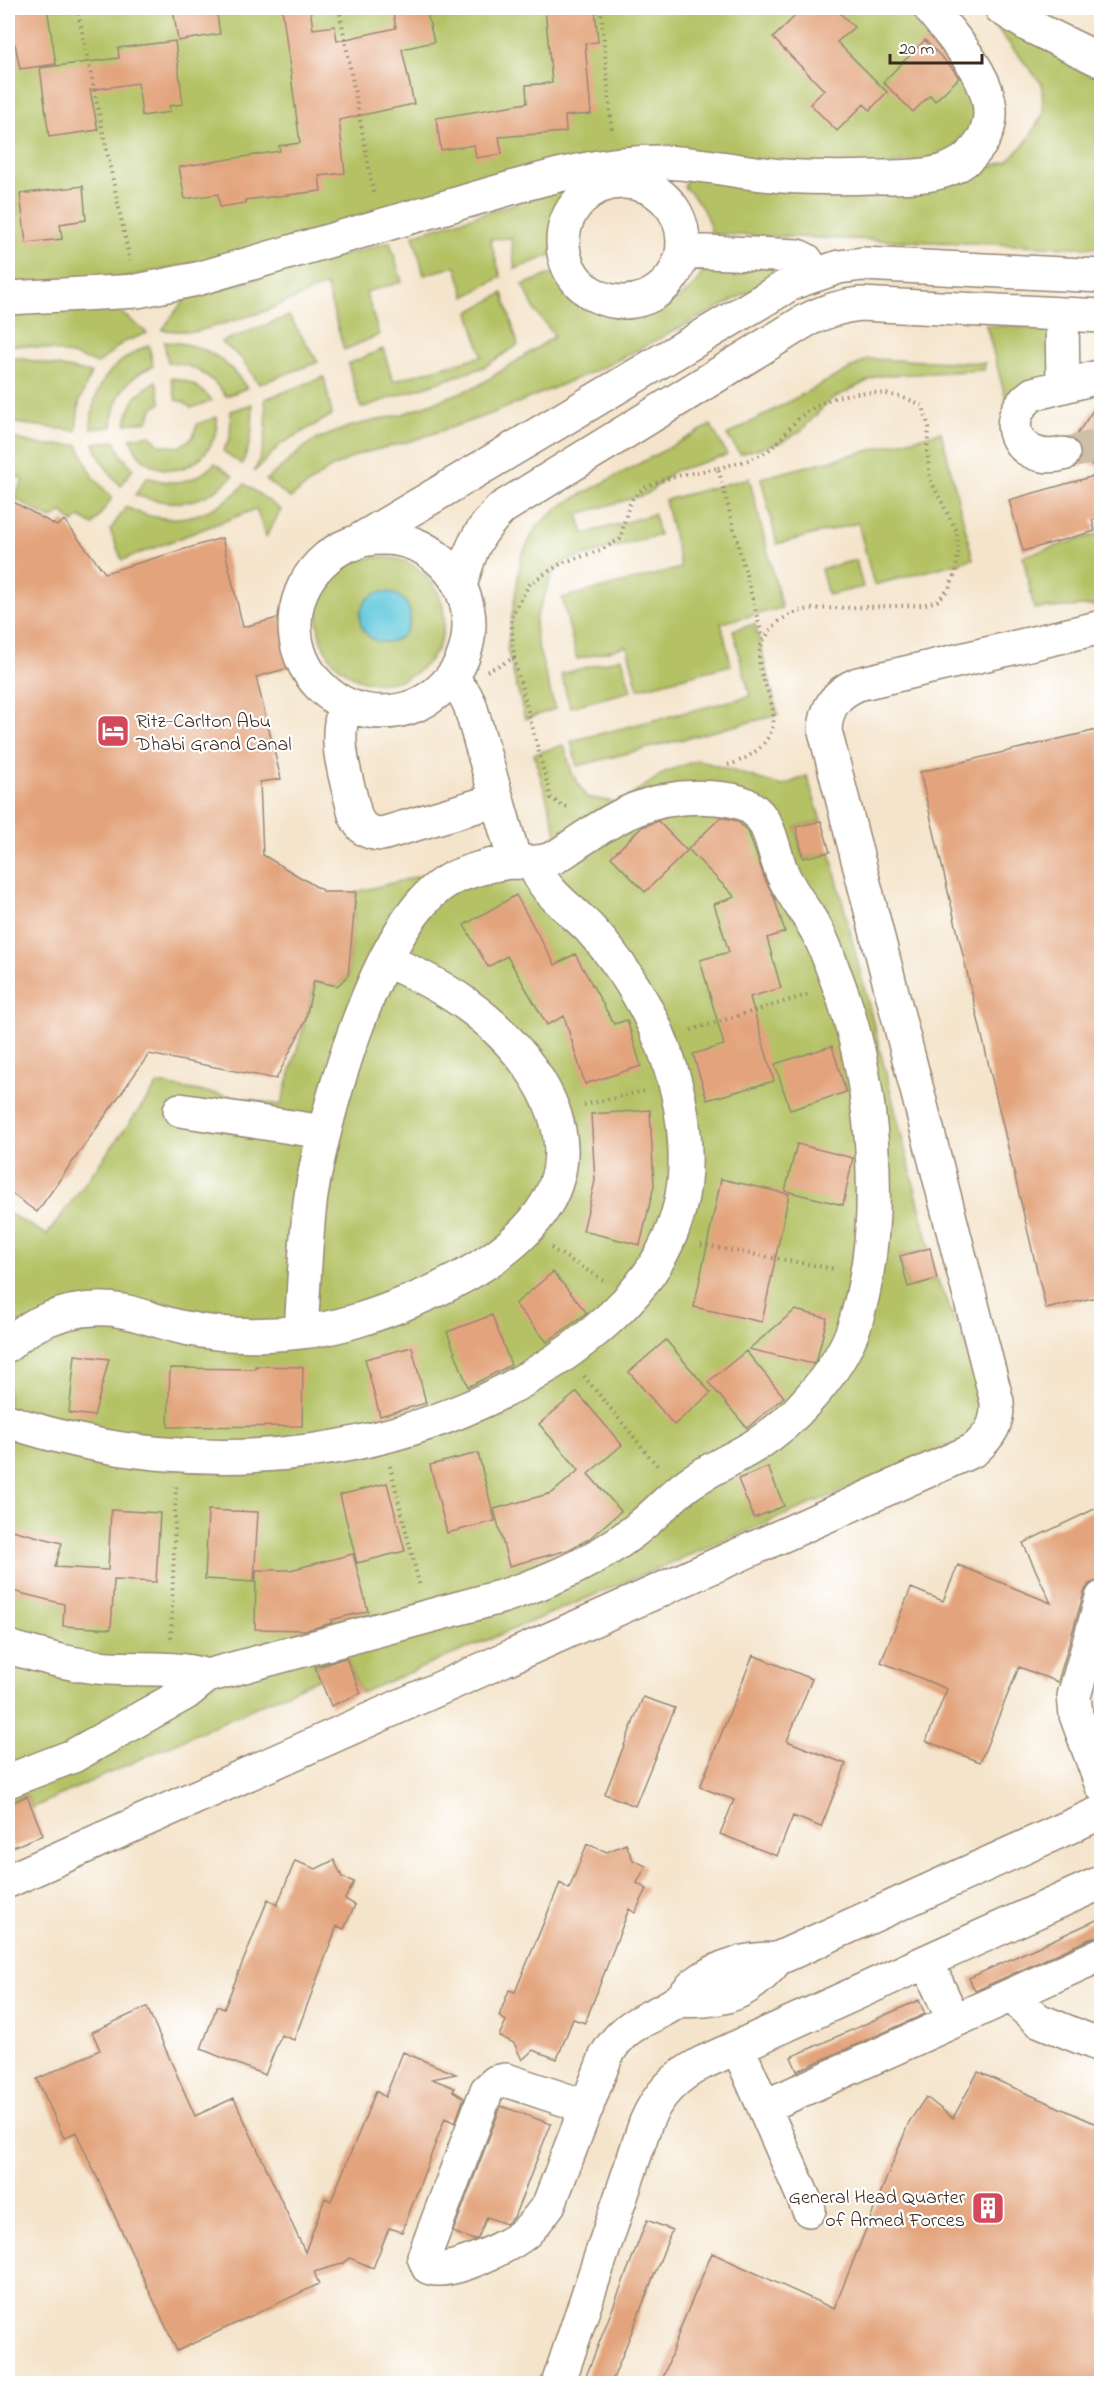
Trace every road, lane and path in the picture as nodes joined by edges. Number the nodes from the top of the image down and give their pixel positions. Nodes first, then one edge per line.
1 (77, 8) edge
2 (339, 8) edge
3 (601, 8) edge
4 (930, 8) edge
5 (1001, 8) edge
6 (1101, 61) edge
7 (616, 173) junction
8 (380, 226) junction
9 (683, 251) junction
10 (815, 274) junction
11 (1089, 276) edge
12 (137, 291) junction
13 (8, 298) edge
14 (1079, 315) edge
15 (725, 323) junction
16 (744, 358) junction
17 (1101, 376) edge
18 (1063, 386) junction
19 (1063, 454) tunnel mouth
20 (718, 468) junction
21 (353, 544) junction
22 (460, 586) junction
23 (1101, 627) edge
24 (763, 639) junction
25 (514, 658) junction
26 (455, 681) junction
27 (346, 705) junction
28 (719, 767) dead end
29 (497, 800) junction
30 (573, 807) dead end
31 (524, 863) junction
32 (385, 960) junction
33 (840, 986) junction
34 (660, 1040) junction
35 (674, 1084) junction
36 (180, 1110) dead end
37 (555, 1112) junction
38 (324, 1132) junction
39 (525, 1233) junction
40 (669, 1239) junction
41 (866, 1275) junction
42 (632, 1297) junction
43 (301, 1332) junction
44 (8, 1345) edge
45 (566, 1354) junction
46 (8, 1420) edge
47 (382, 1437) junction
48 (177, 1454) junction
49 (679, 1492) junction
50 (1101, 1598) edge
51 (427, 1617) junction
52 (8, 1647) edge
53 (170, 1669) junction
54 (207, 1676) junction
55 (1089, 1710) edge
56 (8, 1781) edge
57 (1101, 1786) edge
58 (1101, 1812) edge
59 (8, 1881) edge
60 (1101, 1882) edge
61 (1101, 1954) edge
62 (927, 1962) junction
63 (1015, 1994) junction
64 (954, 2022) junction
65 (1101, 2046) edge
66 (738, 2048) junction
67 (587, 2107) junction
68 (764, 2107) junction
69 (809, 2210) dead end
70 (558, 2384) edge

1 - 12 path
2 - 8 path
3 - 7 path
4 - 7 lane
5 - 6 lane
7 - 8 lane
7 - 9 lane
7 - 9 lane
8 - 12 lane
9 - 10 lane
10 - 11 lane
10 - 15 lane
11 - 14 lane
12 - 13 lane
14 - 16 lane
14 - 18 lane
15 - 16 lane
15 - 21 lane
16 - 22 lane
17 - 18 lane
18 - 19 lane
20 - 24 path
20 - 24 path
20 - 25 path
21 - 22 lane
21 - 27 lane
22 - 26 lane
23 - 59 lane
24 - 28 path
25 - 26 path
25 - 30 path
26 - 27 lane
26 - 29 lane
27 - 29 lane
29 - 31 lane
31 - 32 lane
31 - 33 lane
31 - 34 lane
32 - 37 lane
32 - 38 lane
33 - 34 path
33 - 41 lane
34 - 35 lane
35 - 37 path
35 - 40 lane
36 - 38 lane
37 - 39 lane
38 - 43 lane
39 - 42 path
39 - 43 lane
40 - 41 path
40 - 42 lane
41 - 49 lane
42 - 45 lane
43 - 44 lane
45 - 47 lane
45 - 49 path
46 - 48 lane
47 - 48 lane
47 - 51 path
48 - 53 path
49 - 51 lane
50 - 55 lane
51 - 54 lane
52 - 53 lane
53 - 54 lane
54 - 56 lane
55 - 57 lane
58 - 67 lane
60 - 62 lane
61 - 63 lane
62 - 64 lane
62 - 66 lane
63 - 64 lane
63 - 65 lane
64 - 68 lane
66 - 68 lane
66 - 70 lane
67 - 67 lane
68 - 69 lane

